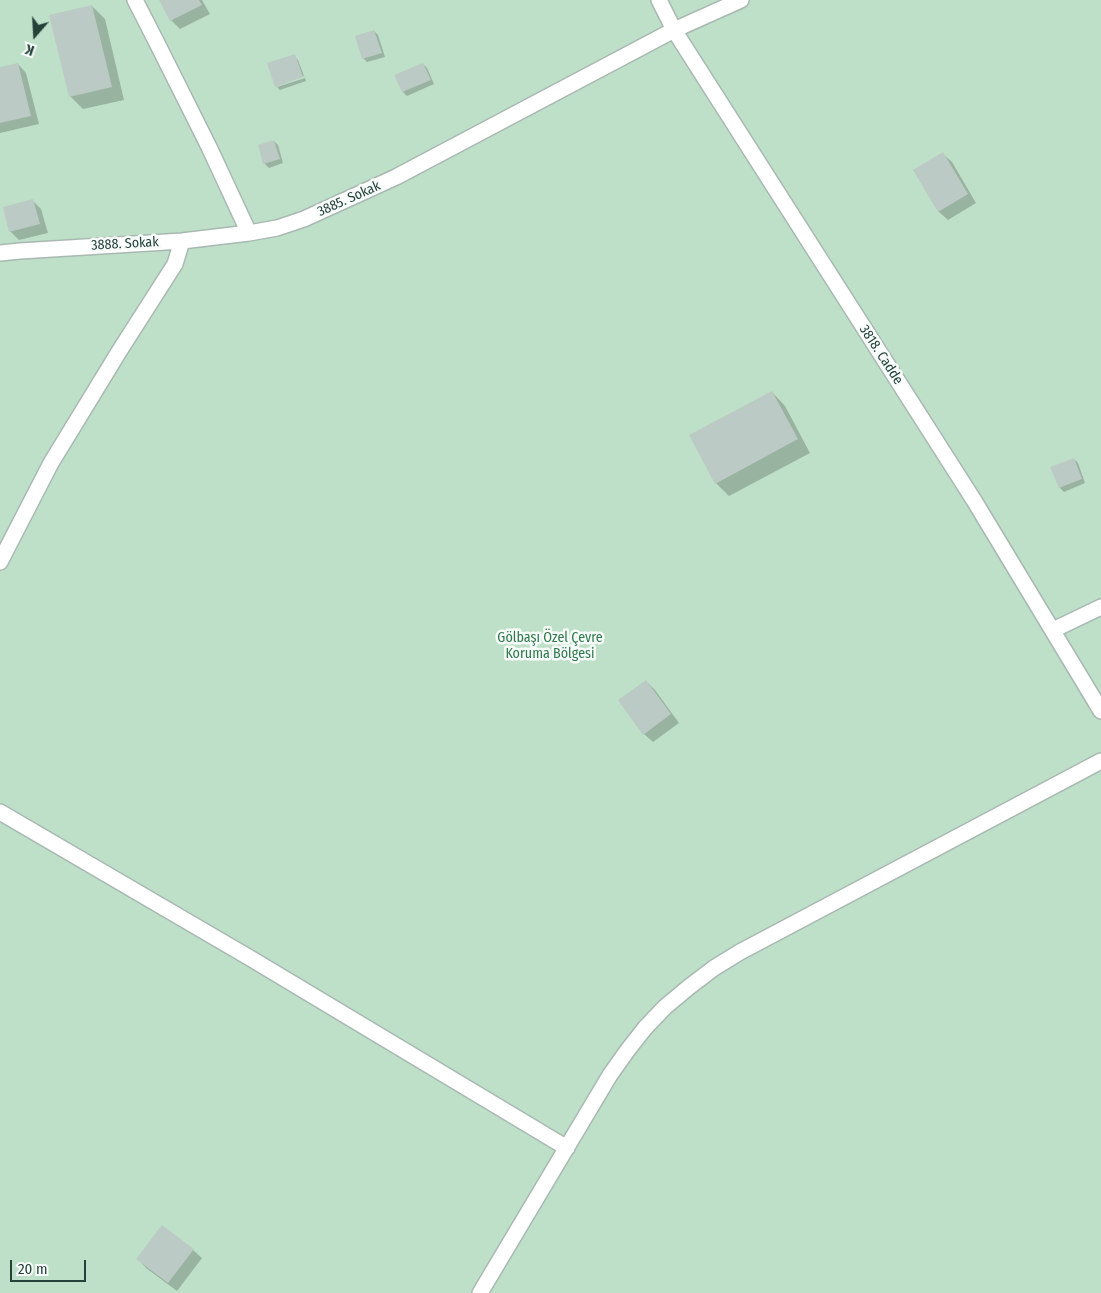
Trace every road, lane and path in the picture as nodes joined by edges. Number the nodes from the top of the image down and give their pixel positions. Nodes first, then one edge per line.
1 (135, 0) edge
2 (659, 0) edge
3 (741, 0) edge
4 (674, 30) junction
5 (249, 233) junction
6 (182, 241) junction
7 (0, 254) edge
8 (0, 562) edge
9 (1101, 607) edge
10 (1053, 630) junction
11 (1101, 711) edge
12 (1101, 761) edge
13 (0, 812) edge
14 (567, 1148) junction
15 (480, 1293) edge

1 - 5 street
2 - 4 street, 3818. Cadde
3 - 4 street, 3885. Sokak
4 - 5 street, 3885. Sokak
4 - 10 street, 3818. Cadde
5 - 6 street, 3888. Sokak
6 - 7 street, 3888. Sokak
6 - 8 street
9 - 10 street
10 - 11 street, 3818. Cadde
12 - 14 street
13 - 14 street
14 - 15 street

